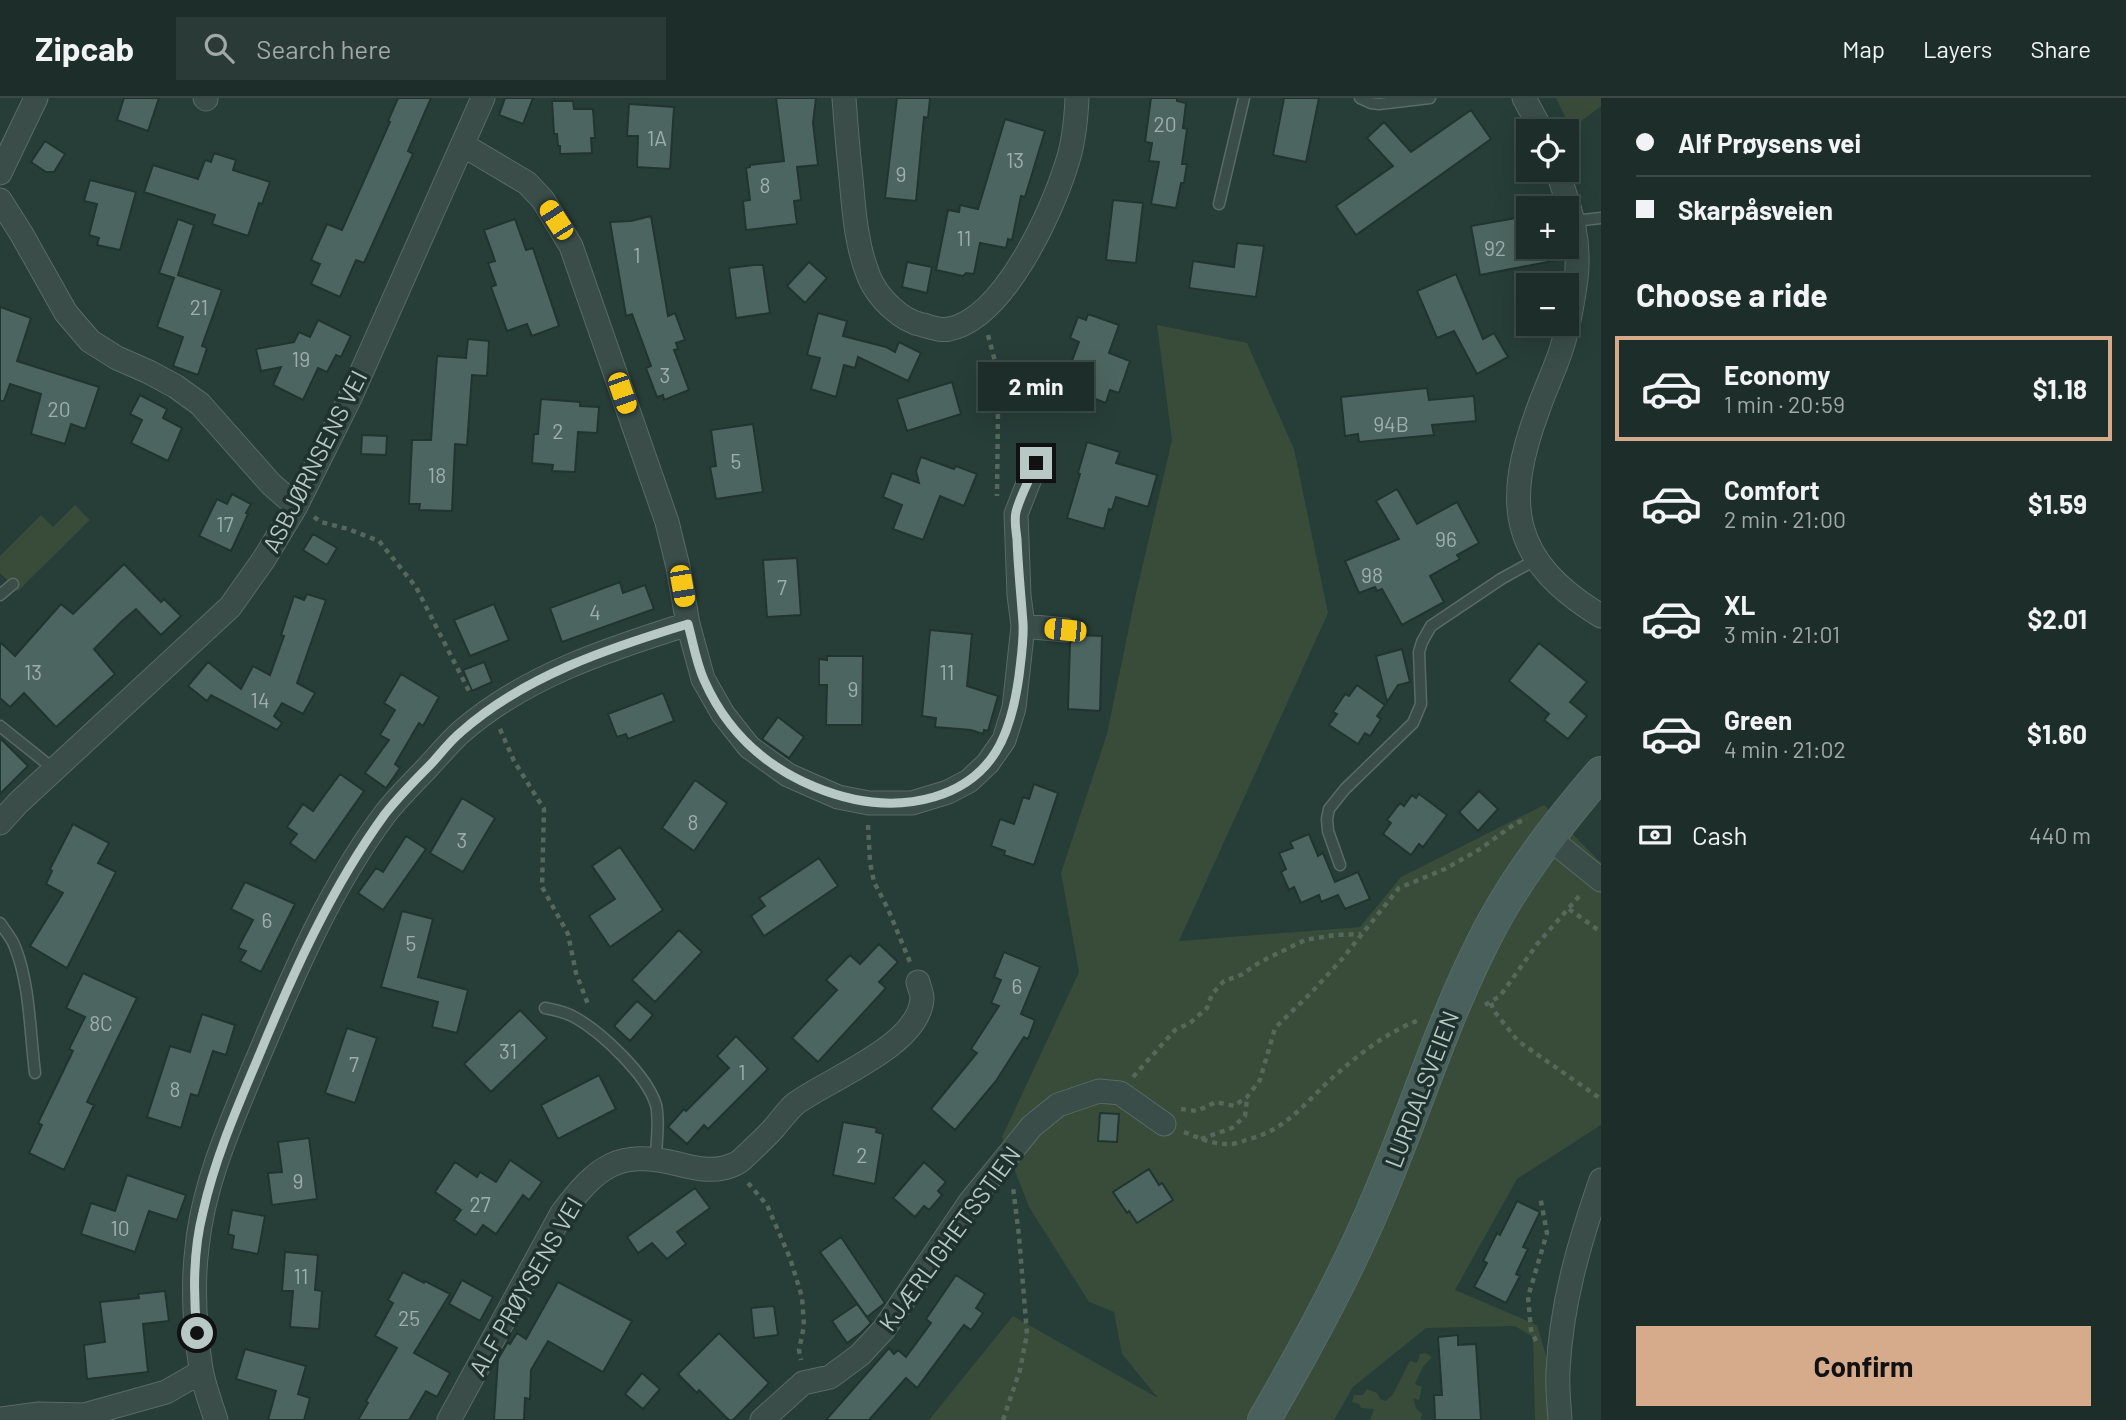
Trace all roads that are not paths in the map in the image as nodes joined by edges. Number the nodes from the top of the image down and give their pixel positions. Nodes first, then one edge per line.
1 (36, 98) edge
2 (483, 98) edge
3 (844, 98) edge
4 (1077, 98) edge
5 (1244, 98) edge
6 (1360, 98) edge
7 (1430, 98) edge
8 (1524, 98) edge
9 (1535, 119) edge
10 (463, 145) junction
11 (0, 173) edge
12 (0, 200) edge
13 (1219, 204) dead end
14 (1601, 218) edge
15 (1579, 220) edge
16 (1577, 259) edge
17 (1036, 463) dead end
18 (296, 506) junction
19 (1537, 559) junction
20 (13, 584) dead end
21 (0, 595) edge
22 (1601, 616) edge
23 (688, 624) junction
24 (1023, 626) junction
25 (1065, 630) dead end
26 (0, 726) edge
27 (55, 770) junction
28 (1601, 773) edge
29 (0, 823) edge
30 (1556, 830) junction
31 (1340, 865) dead end
32 (1594, 882) edge
33 (0, 923) edge
34 (918, 982) road end
35 (545, 1008) dead end
36 (35, 1073) dead end
37 (1160, 1123) road end
38 (656, 1159) junction
39 (1601, 1180) edge
40 (201, 1372) junction
41 (0, 1419) edge
42 (216, 1420) edge
43 (449, 1420) edge
44 (762, 1420) edge
45 (1264, 1420) edge
46 (1560, 1420) edge

1 - 11 street
2 - 10 street, ASBJØRNSENS VEI
3 - 4 street
5 - 13 lane
6 - 7 lane
8 - 9 street
10 - 18 street, ASBJØRNSENS VEI
10 - 23 street
12 - 18 street
14 - 15 lane
16 - 19 street
17 - 24 street
18 - 27 street, ASBJØRNSENS VEI
19 - 22 street
19 - 31 lane
20 - 21 lane
23 - 24 street
23 - 40 street
24 - 25 street
26 - 27 lane
27 - 29 street, ASBJØRNSENS VEI
28 - 30 main road, LURDALSVEIEN
30 - 32 street
30 - 45 main road, LURDALSVEIEN
33 - 36 lane
34 - 38 street, ALF PRØYSENS VEI
35 - 38 lane
37 - 44 street, KJÆRLIGHETSSTIEN
38 - 43 street, ALF PRØYSENS VEI
39 - 46 street
40 - 41 street
40 - 42 street

